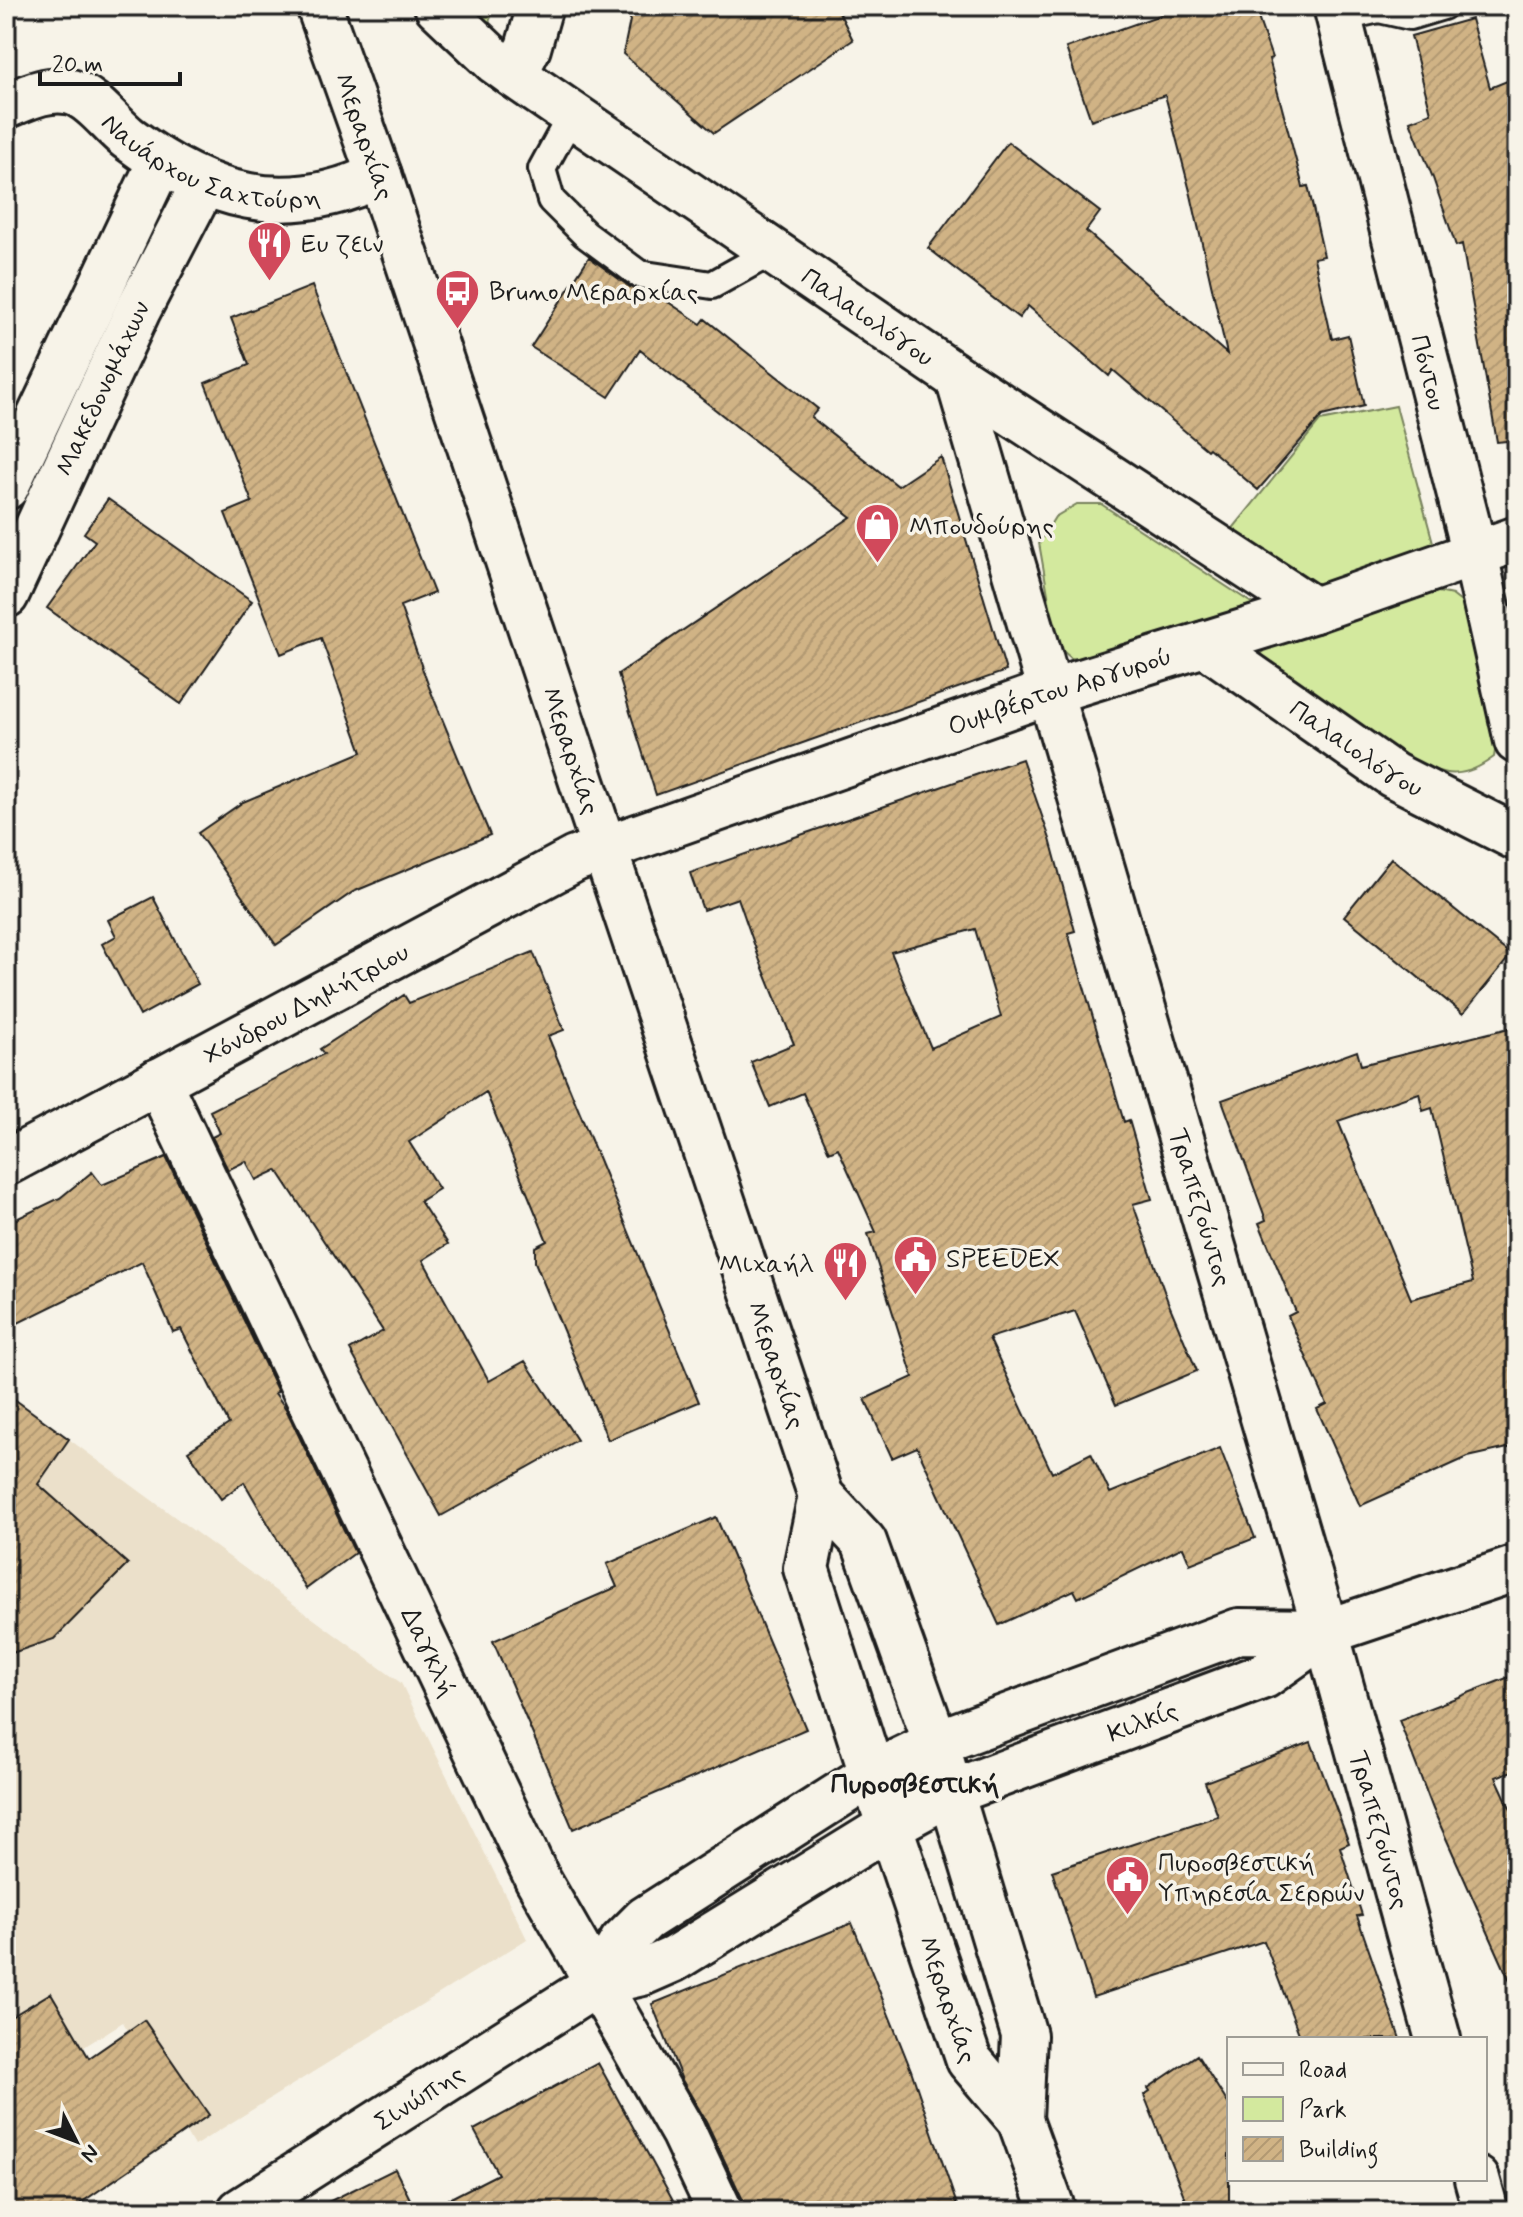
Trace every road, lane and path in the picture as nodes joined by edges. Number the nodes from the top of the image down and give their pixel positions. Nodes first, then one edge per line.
1 (319, 6) edge
2 (437, 6) edge
3 (540, 6) edge
4 (1443, 6) edge
5 (1337, 12) edge
6 (514, 75) junction
7 (6, 106) edge
8 (572, 114) junction
9 (160, 162) junction
10 (379, 175) junction
11 (204, 183) junction
12 (773, 251) junction
13 (958, 378) junction
14 (6, 487) edge
15 (1517, 539) edge
16 (1475, 554) junction
17 (6, 595) edge
18 (1314, 610) junction
19 (1205, 644) junction
20 (1049, 692) junction
21 (1517, 741) edge
22 (1517, 838) edge
23 (606, 848) junction
24 (158, 1081) junction
25 (6, 1163) edge
26 (821, 1496) junction
27 (1517, 1568) edge
28 (1326, 1632) junction
29 (936, 1743) junction
30 (872, 1774) junction
31 (950, 1793) junction
32 (891, 1825) junction
33 (598, 1983) junction
34 (1437, 2037) edge
35 (1020, 2120) junction
36 (1478, 2181) edge
37 (261, 2205) edge
38 (720, 2211) edge
39 (1053, 2211) edge
40 (1486, 2211) edge

1 - 10 street, Μεραρχίας
2 - 6 street, Παλαιολόγου
3 - 6 street
4 - 5 lane
5 - 16 street, Πόντου
6 - 8 street, Παλαιολόγου
7 - 9 street, Ναυάρχου Σαχτούρη
8 - 12 street, Παλαιολόγου
8 - 12 lane
9 - 11 street, Ναυάρχου Σαχτούρη
9 - 14 street, Μακεδονομάχων
10 - 11 street, Ναυάρχου Σαχτούρη
10 - 23 street, Μεραρχίας
11 - 17 street, Μακεδονομάχων
12 - 13 street, Παλαιολόγου
13 - 18 street, Παλαιολόγου
13 - 20 street, Τραπεζούντος
15 - 16 street, Ουμβέρτου Αργυρού
16 - 18 street, Ουμβέρτου Αργυρού
16 - 21 street, Πόντου
18 - 19 street, Ουμβέρτου Αργυρού
19 - 20 street, Ουμβέρτου Αργυρού
19 - 22 street, Παλαιολόγου
20 - 23 street, Ουμβέρτου Αργυρού
20 - 28 street, Τραπεζούντος
23 - 24 street, Χόνδρου Δημήτριου
23 - 26 street, Μεραρχίας
24 - 25 street, Χόνδρου Δημήτριου
24 - 33 street, Δαγκλή
26 - 29 street, Μεραρχίας
26 - 30 street, Μεραρχίας
27 - 28 street, Κιλκίς
28 - 29 street, Κιλκίς
28 - 31 street, Κιλκίς
28 - 34 street, Τραπεζούντος
29 - 30 street, Σινώπης
29 - 31 street, Μεραρχίας
30 - 32 street, Μεραρχίας
30 - 33 street, Σινώπης
31 - 32 street, Σινώπης
31 - 35 street, Μεραρχίας
32 - 33 street, Σινώπης
32 - 35 street, Μεραρχίας
33 - 37 street, Σινώπης
33 - 38 street, Δαγκλή
35 - 39 street, Μεραρχίας
36 - 40 street

